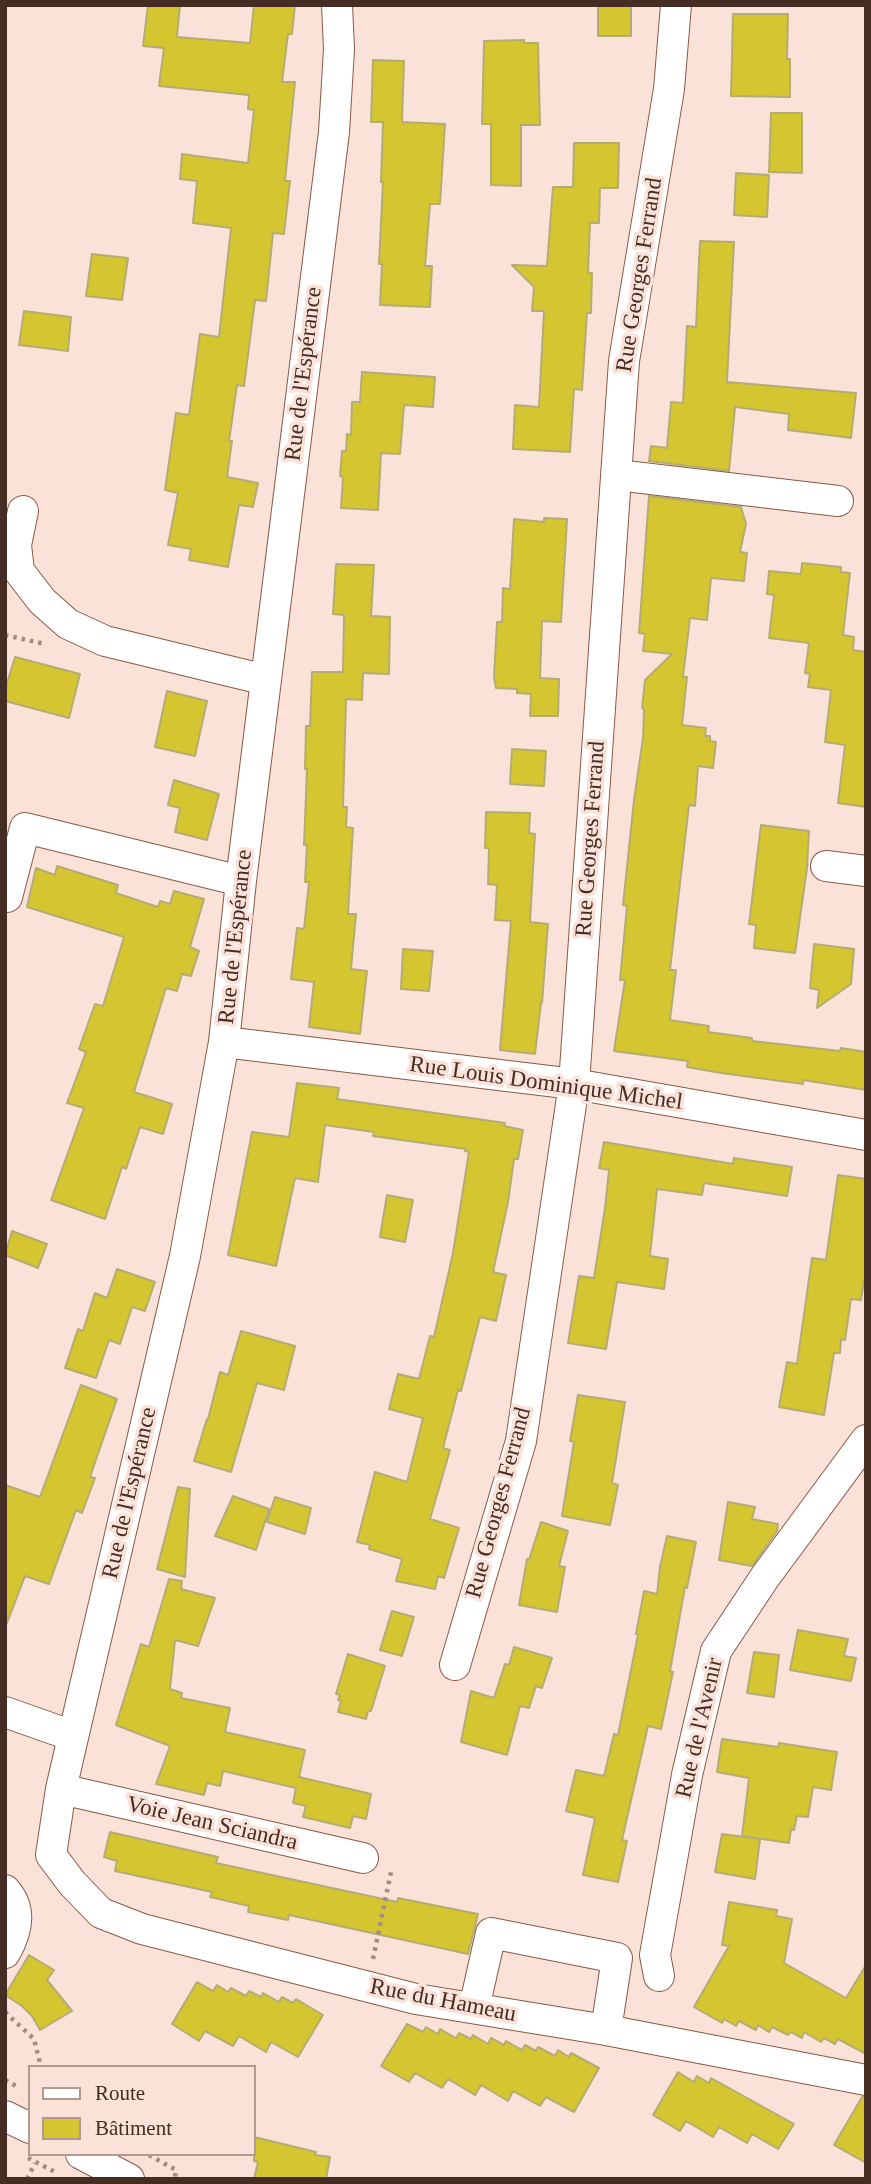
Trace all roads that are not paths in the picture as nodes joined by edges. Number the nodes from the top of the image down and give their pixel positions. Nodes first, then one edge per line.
1 (337, 5) edge
2 (676, 5) edge
3 (617, 475) junction
4 (838, 501) dead end
5 (23, 511) dead end
6 (266, 680) junction
7 (826, 866) dead end
8 (866, 871) edge
9 (242, 881) junction
10 (7, 897) edge
11 (224, 1042) junction
12 (574, 1084) junction
13 (866, 1135) edge
14 (866, 1440) edge
15 (455, 1665) dead end
16 (5, 1712) edge
17 (73, 1736) junction
18 (61, 1789) junction
19 (51, 1855) joint
20 (363, 1858) road end
21 (5, 1890) edge
22 (5, 1953) edge
23 (659, 1976) dead end
24 (474, 2008) junction
25 (606, 2030) junction
26 (866, 2080) edge
27 (5, 2116) edge
28 (28, 2127) edge
29 (85, 2156) edge
30 (129, 2179) edge

1 - 6 street, Rue de l'Espérance
2 - 3 street, Rue Georges Ferrand
3 - 4 street
3 - 12 street, Rue Georges Ferrand
5 - 6 street
6 - 9 street, Rue de l'Espérance
7 - 8 street
9 - 10 street
9 - 11 street, Rue de l'Espérance
11 - 12 street, Rue Louis Dominique Michel
11 - 17 street, Rue de l'Espérance
12 - 13 street, Rue Louis Dominique Michel
12 - 15 street, Rue Georges Ferrand
14 - 23 street, Rue de l'Avenir
16 - 17 street
17 - 18 street, Rue de l'Espérance
18 - 19 street, Rue de l'Espérance
18 - 20 street, Voie Jean Sciandra
19 - 24 street, Rue du Hameau
21 - 22 street
24 - 25 street, Rue du Hameau
24 - 25 street
25 - 26 street, Rue du Hameau
27 - 28 street
29 - 30 street

